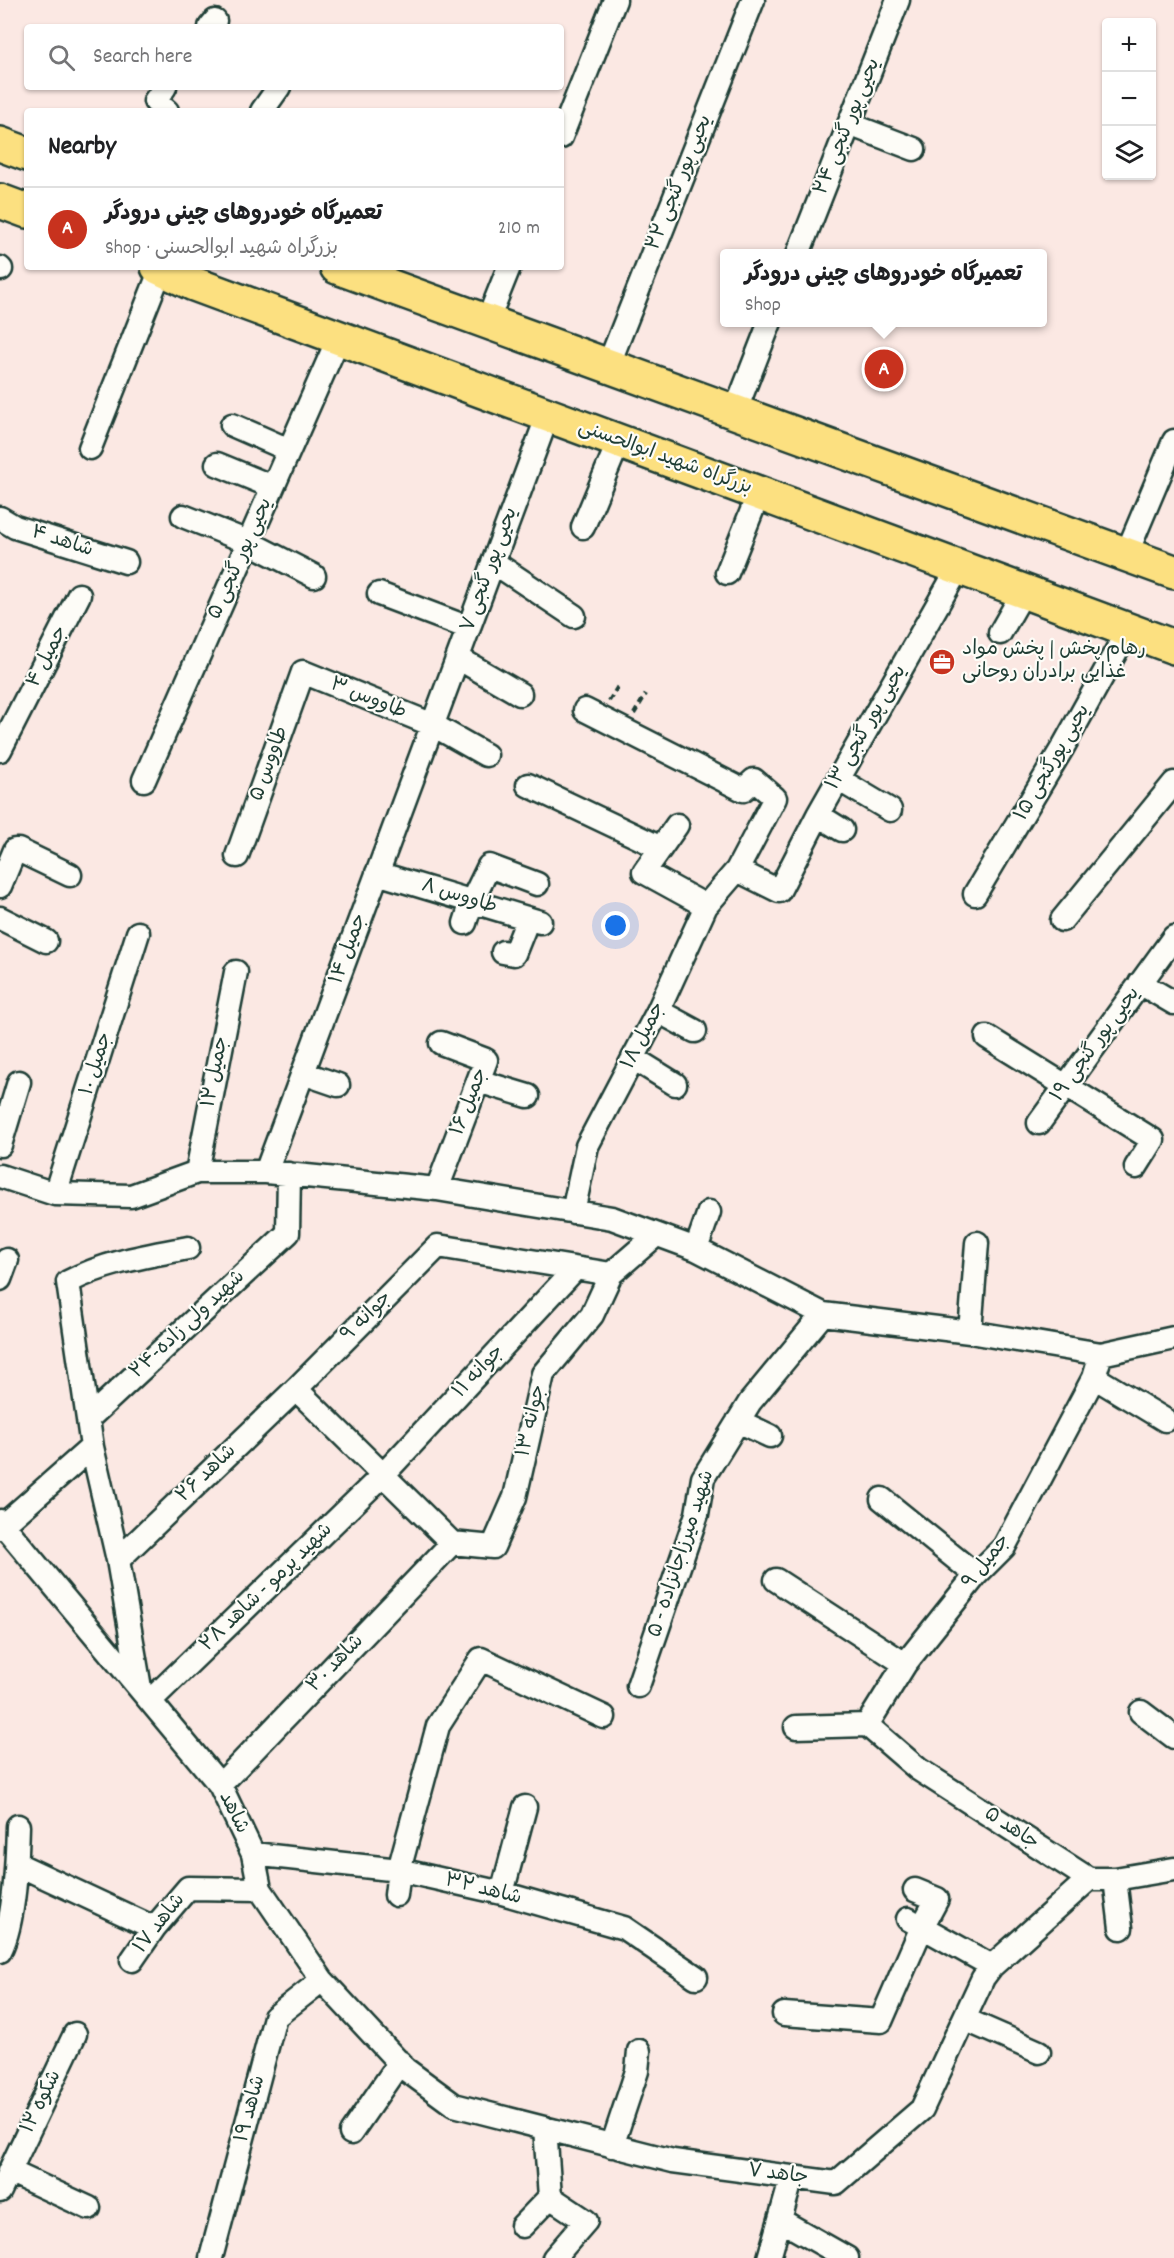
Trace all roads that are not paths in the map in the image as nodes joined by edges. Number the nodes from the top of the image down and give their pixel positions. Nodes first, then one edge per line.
1 (615, 0) edge
2 (753, 0) edge
3 (898, 0) edge
4 (163, 90) edge
5 (277, 90) edge
6 (163, 108) edge
7 (264, 108) edge
8 (849, 124) junction
9 (564, 128) edge
10 (0, 144) edge
11 (914, 149) dead end
12 (24, 153) edge
13 (0, 201) edge
14 (24, 210) edge
15 (800, 249) edge
16 (159, 270) edge
17 (164, 270) edge
18 (345, 270) edge
19 (508, 270) edge
20 (487, 322) junction
21 (768, 327) edge
22 (339, 337) junction
23 (608, 366) junction
24 (735, 412) junction
25 (548, 415) junction
26 (232, 425) dead end
27 (619, 441) junction
28 (1174, 441) edge
29 (90, 448) dead end
30 (289, 450) junction
31 (217, 464) dead end
32 (273, 487) junction
33 (759, 493) junction
34 (183, 516) dead end
35 (0, 518) edge
36 (583, 527) dead end
37 (248, 542) junction
38 (1126, 555) junction
39 (126, 562) dead end
40 (493, 562) junction
41 (959, 567) junction
42 (727, 573) dead end
43 (1174, 573) edge
44 (314, 576) dead end
45 (1024, 591) junction
46 (379, 594) dead end
47 (79, 595) dead end
48 (574, 616) dead end
49 (469, 628) junction
50 (1128, 630) junction
51 (1000, 633) dead end
52 (1174, 647) edge
53 (458, 658) junction
54 (303, 672) joint
55 (520, 694) dead end
56 (585, 710) dead end
57 (432, 725) junction
58 (0, 750) edge
59 (486, 755) dead end
60 (838, 779) junction
61 (144, 780) dead end
62 (1174, 783) edge
63 (528, 785) dead end
64 (890, 810) dead end
65 (818, 815) junction
66 (677, 825) dead end
67 (842, 830) dead end
68 (661, 848) junction
69 (237, 856) dead end
70 (737, 870) junction
71 (377, 873) junction
72 (70, 875) dead end
73 (0, 884) edge
74 (537, 884) dead end
75 (975, 894) dead end
76 (472, 901) junction
77 (706, 906) junction
78 (0, 918) edge
79 (1062, 920) dead end
80 (465, 923) dead end
81 (138, 933) dead end
82 (1174, 937) edge
83 (46, 941) dead end
84 (503, 952) dead end
85 (236, 972) dead end
86 (1140, 983) junction
87 (1174, 1003) edge
88 (658, 1011) junction
89 (695, 1030) dead end
90 (987, 1036) dead end
91 (441, 1043) dead end
92 (633, 1058) junction
93 (303, 1073) junction
94 (478, 1081) junction
95 (19, 1082) dead end
96 (338, 1084) dead end
97 (675, 1084) dead end
98 (1067, 1086) junction
99 (528, 1096) dead end
100 (1040, 1123) dead end
101 (0, 1145) edge
102 (1136, 1167) dead end
103 (196, 1172) junction
104 (277, 1173) junction
105 (0, 1176) edge
106 (437, 1189) junction
107 (55, 1194) junction
108 (573, 1212) junction
109 (709, 1212) dead end
110 (288, 1233) joint
111 (656, 1234) junction
112 (977, 1243) dead end
113 (188, 1248) dead end
114 (696, 1249) junction
115 (574, 1269) junction
116 (611, 1274) junction
117 (823, 1314) junction
118 (970, 1332) junction
119 (1174, 1338) edge
120 (1101, 1354) junction
121 (1094, 1377) junction
122 (296, 1389) junction
123 (89, 1418) junction
124 (1165, 1420) dead end
125 (738, 1421) junction
126 (770, 1436) dead end
127 (92, 1447) junction
128 (383, 1475) junction
129 (882, 1500) dead end
130 (1, 1525) edge
131 (452, 1543) junction
132 (118, 1560) junction
133 (976, 1575) junction
134 (776, 1580) dead end
135 (905, 1664) junction
136 (638, 1686) dead end
137 (145, 1695) junction
138 (1141, 1712) dead end
139 (604, 1717) dead end
140 (867, 1725) junction
141 (796, 1727) dead end
142 (1174, 1737) edge
143 (220, 1785) junction
144 (525, 1807) dead end
145 (18, 1826) dead end
146 (253, 1854) junction
147 (17, 1864) junction
148 (1174, 1869) edge
149 (399, 1870) junction
150 (1089, 1879) junction
151 (1115, 1879) junction
152 (260, 1889) junction
153 (915, 1890) dead end
154 (502, 1893) junction
155 (396, 1895) dead end
156 (915, 1923) junction
157 (154, 1928) junction
158 (1120, 1928) dead end
159 (0, 1952) edge
160 (132, 1960) dead end
161 (992, 1966) junction
162 (696, 1977) dead end
163 (321, 1980) junction
164 (784, 2014) dead end
165 (964, 2019) junction
166 (75, 2034) dead end
167 (639, 2051) dead end
168 (1039, 2052) dead end
169 (400, 2062) junction
170 (454, 2105) joint
171 (545, 2128) junction
172 (351, 2133) dead end
173 (612, 2146) junction
174 (792, 2177) junction
175 (4, 2181) edge
176 (550, 2197) junction
177 (89, 2208) dead end
178 (780, 2220) junction
179 (522, 2226) dead end
180 (211, 2258) edge
181 (554, 2258) edge
182 (769, 2258) edge
183 (847, 2258) edge

1 - 9 street
2 - 23 street, یحیی پور گنجی ۲۲
3 - 8 street, یحیی پور گنجی ۲۴
4 - 6 street
5 - 7 street
8 - 11 street
8 - 15 street, یحیی پور گنجی ۲۴
10 - 12 main road
13 - 14 main road
16 - 29 street
17 - 22 main road, بزرگراه شهید ابوالحسنی
18 - 20 main road
19 - 20 street
20 - 23 main road
21 - 24 street
22 - 25 main road, بزرگراه شهید ابوالحسنی
22 - 30 street, یحیی پور گنجی ۵
23 - 24 main road
24 - 38 main road
25 - 27 main road, بزرگراه شهید ابوالحسنی
25 - 40 street, یحیی پور گنجی ۷
26 - 30 street
27 - 33 main road, بزرگراه شهید ابوالحسنی
27 - 36 street
28 - 38 street
30 - 32 street, یحیی پور گنجی ۵
31 - 32 street
32 - 37 street, یحیی پور گنجی ۵
33 - 41 main road, بزرگراه شهید ابوالحسنی
33 - 42 street
34 - 37 street
35 - 39 street, شاهد ۴
37 - 44 street
37 - 61 street, یحیی پور گنجی ۵
38 - 43 main road
40 - 48 street
40 - 49 street, یحیی پور گنجی ۷
41 - 45 main road, بزرگراه شهید ابوالحسنی
41 - 60 street, یحیی پور گنجی ۱۳
45 - 50 main road, بزرگراه شهید ابوالحسنی
45 - 51 street
46 - 49 street
47 - 58 street, جمیل ۴
49 - 53 street, یحیی پور گنجی ۷
50 - 52 main road, بزرگراه شهید ابوالحسنی
50 - 75 street, یحیی پورگنجی ۱۵
53 - 55 street
53 - 57 street, یحیی پور گنجی ۷
54 - 57 street, طاووس ۳
54 - 69 street, طاووس ۵
56 - 70 street, جمیل ۱۸
57 - 59 street, طاووس ۳
57 - 71 street, جمیل ۱۴
60 - 64 street
60 - 65 street, یحیی پور گنجی ۱۳
62 - 79 street
63 - 68 street
65 - 67 street
65 - 70 street, یحیی پور گنجی ۱۳
66 - 68 street
68 - 77 street
70 - 77 street, جمیل ۱۸
71 - 76 street, طاووس ۸
71 - 93 street, جمیل ۱۴
72 - 73 street
74 - 76 street
76 - 80 street
76 - 84 street, طاووس ۸
77 - 88 street, جمیل ۱۸
78 - 83 street
81 - 107 street, جمیل ۱۰
82 - 86 street, یحیی پور گنجی ۱۹
85 - 103 street, جمیل ۱۲
86 - 87 street
86 - 98 street, یحیی پور گنجی ۱۹
88 - 89 street
88 - 92 street, جمیل ۱۸
90 - 98 street
91 - 94 street, جمیل ۱۶
92 - 97 street
92 - 108 street, جمیل ۱۸
93 - 96 street
93 - 104 street, جمیل ۱۴
94 - 99 street
94 - 106 street, جمیل ۱۶
95 - 101 street
98 - 100 street, یحیی پور گنجی ۱۹
98 - 102 street
103 - 104 street
103 - 107 street
104 - 106 street
104 - 110 street, جمیل ۱۴
105 - 107 street
106 - 108 street
108 - 111 street
109 - 114 street
110 - 123 street, شهید ولی زاده-۲۴
111 - 114 street
111 - 116 street
112 - 118 street
113 - 123 street
114 - 117 street
115 - 116 street
115 - 122 street, جوانه ۹
115 - 128 street, جوانه ۱۱
116 - 131 street, جوانه ۱۳
117 - 118 street
117 - 125 street, شهید میرزاجانزاده - ۵
118 - 120 street
119 - 120 street
120 - 121 street, جمیل ۹
121 - 124 street
121 - 133 street, جمیل ۹
122 - 128 street
122 - 132 street, شاهد ۲۶
123 - 127 street
125 - 126 street
125 - 136 street, شهید میرزاجانزاده - ۵
127 - 130 street
127 - 132 street
128 - 131 street
128 - 137 street, شهید پرمو - شاهد ۲۸
129 - 133 street
130 - 137 street, شاهد
131 - 143 street, شاهد ۳۰
132 - 137 street
133 - 135 street, جمیل ۹
134 - 135 street
135 - 140 street, جمیل ۹
137 - 143 street, شاهد
138 - 142 street
139 - 149 street
140 - 141 street
140 - 150 street, جاهد ۵
143 - 146 street, شاهد
144 - 154 street
145 - 147 street
146 - 149 street, شاهد ۳۲
146 - 152 street, شاهد
147 - 157 street
147 - 159 street
148 - 151 street
149 - 154 street, شاهد ۳۲
149 - 155 street
150 - 151 street
150 - 161 street, جاهد ۷
151 - 158 street
152 - 157 street, شاهد ۱۷
152 - 163 street, شاهد
153 - 156 street
154 - 162 street, شاهد ۳۲
156 - 161 street
156 - 164 street
157 - 160 street, شاهد ۱۷
161 - 165 street, جاهد ۷
163 - 169 street, شاهد
163 - 180 street, شاهد ۱۹
165 - 168 street
165 - 174 street, جاهد ۷
166 - 175 street, شکوه ۱۲
167 - 173 street
169 - 170 street, شاهد
169 - 172 street
170 - 171 street, جاهد ۷
171 - 173 street, جاهد ۷
171 - 176 street
173 - 174 street, جاهد ۷
174 - 178 street
175 - 177 street
176 - 179 street
176 - 181 street
178 - 182 street
178 - 183 street

